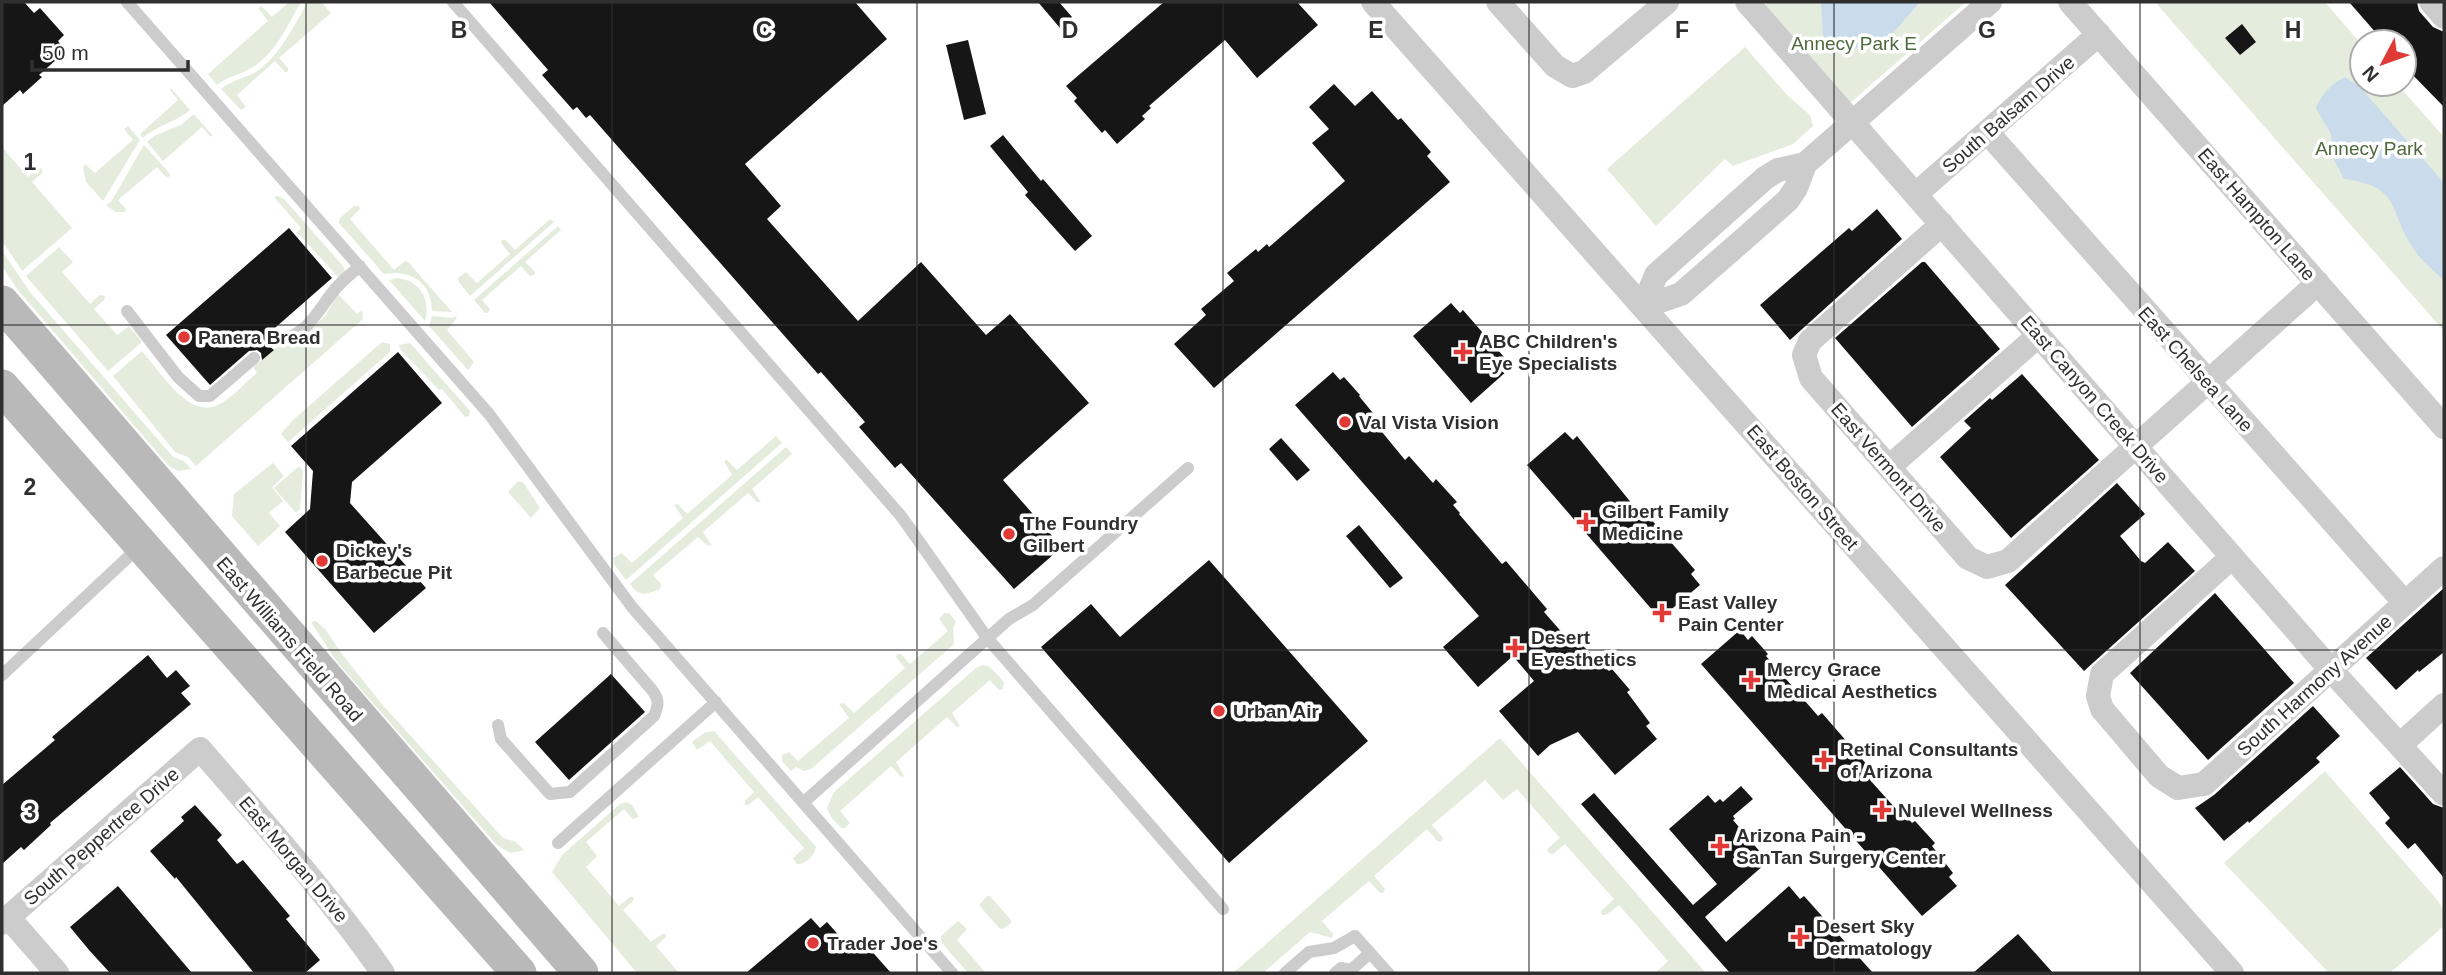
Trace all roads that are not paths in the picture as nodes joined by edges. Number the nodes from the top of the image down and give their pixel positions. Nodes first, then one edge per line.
1 (127, 2) edge
2 (453, 2) edge
3 (1373, 2) edge
4 (1498, 2) edge
5 (1747, 2) edge
6 (1990, 2) edge
7 (2070, 2) edge
8 (2431, 2) edge
9 (1652, 6) edge
10 (2444, 17) edge
11 (2099, 34) junction
12 (1853, 122) junction
13 (1988, 133) junction
14 (1916, 194) junction
15 (1942, 224) junction
16 (360, 265) junction
17 (2318, 283) junction
18 (2, 303) edge
19 (1643, 307) junction
20 (127, 311) dead end
21 (2039, 335) junction
22 (274, 341) dead end
23 (254, 358) dead end
24 (2207, 382) junction
25 (2, 387) edge
26 (2444, 427) edge
27 (2137, 447) junction
28 (1889, 467) junction
29 (1188, 468) dead end
30 (176, 507) junction
31 (142, 545) junction
32 (2232, 556) junction
33 (2444, 568) edge
34 (2405, 603) junction
35 (603, 633) dead end
36 (988, 639) junction
37 (2331, 670) junction
38 (2, 675) edge
39 (716, 702) junction
40 (2444, 705) edge
41 (498, 724) dead end
42 (2400, 745) junction
43 (200, 749) joint
44 (2444, 794) edge
45 (804, 802) junction
46 (558, 843) dead end
47 (1223, 909) dead end
48 (5, 920) edge
49 (1370, 953) junction
50 (1351, 971) edge
51 (57, 973) edge
52 (383, 973) edge
53 (519, 973) edge
54 (581, 973) edge
55 (952, 973) edge
56 (1285, 973) edge
57 (1335, 973) edge
58 (1388, 973) edge
59 (2232, 973) edge

1 - 16 lane
2 - 36 lane
3 - 19 street, East Boston Street
4 - 9 street
5 - 12 street, East Canyon Creek Drive
6 - 12 street
7 - 11 street, East Hampton Lane
8 - 10 street
11 - 13 street, South Balsam Drive
11 - 17 street, East Hampton Lane
12 - 14 street, East Canyon Creek Drive
12 - 19 street
13 - 14 street, South Balsam Drive
13 - 24 street, East Chelsea Lane
14 - 15 street, East Canyon Creek Drive
15 - 21 street, East Canyon Creek Drive
15 - 28 street, East Vermont Drive
16 - 22 lane
16 - 39 lane
17 - 24 street
17 - 26 street, East Hampton Lane
18 - 30 main road, East Williams Field Road
19 - 59 street, East Boston Street
20 - 23 lane
21 - 27 street, East Canyon Creek Drive
21 - 28 street
24 - 27 street
24 - 34 street, East Chelsea Lane
25 - 31 main road
27 - 28 street, East Vermont Drive
27 - 32 street, East Canyon Creek Drive
29 - 36 lane
30 - 31 main road
30 - 54 main road, East Williams Field Road
31 - 38 lane
31 - 53 main road
32 - 37 street, East Canyon Creek Drive
32 - 37 street, South Harmony Avenue
33 - 34 street, South Harmony Avenue
34 - 37 street, South Harmony Avenue
35 - 41 lane
36 - 45 lane
36 - 47 lane
37 - 42 street, East Canyon Creek Drive
39 - 45 lane
39 - 46 lane
40 - 42 street
42 - 44 street, East Canyon Creek Drive
43 - 48 street, South Peppertree Drive
43 - 52 street, East Morgan Drive
45 - 55 lane
48 - 51 street
49 - 50 lane
49 - 56 lane
49 - 58 lane
50 - 57 lane

